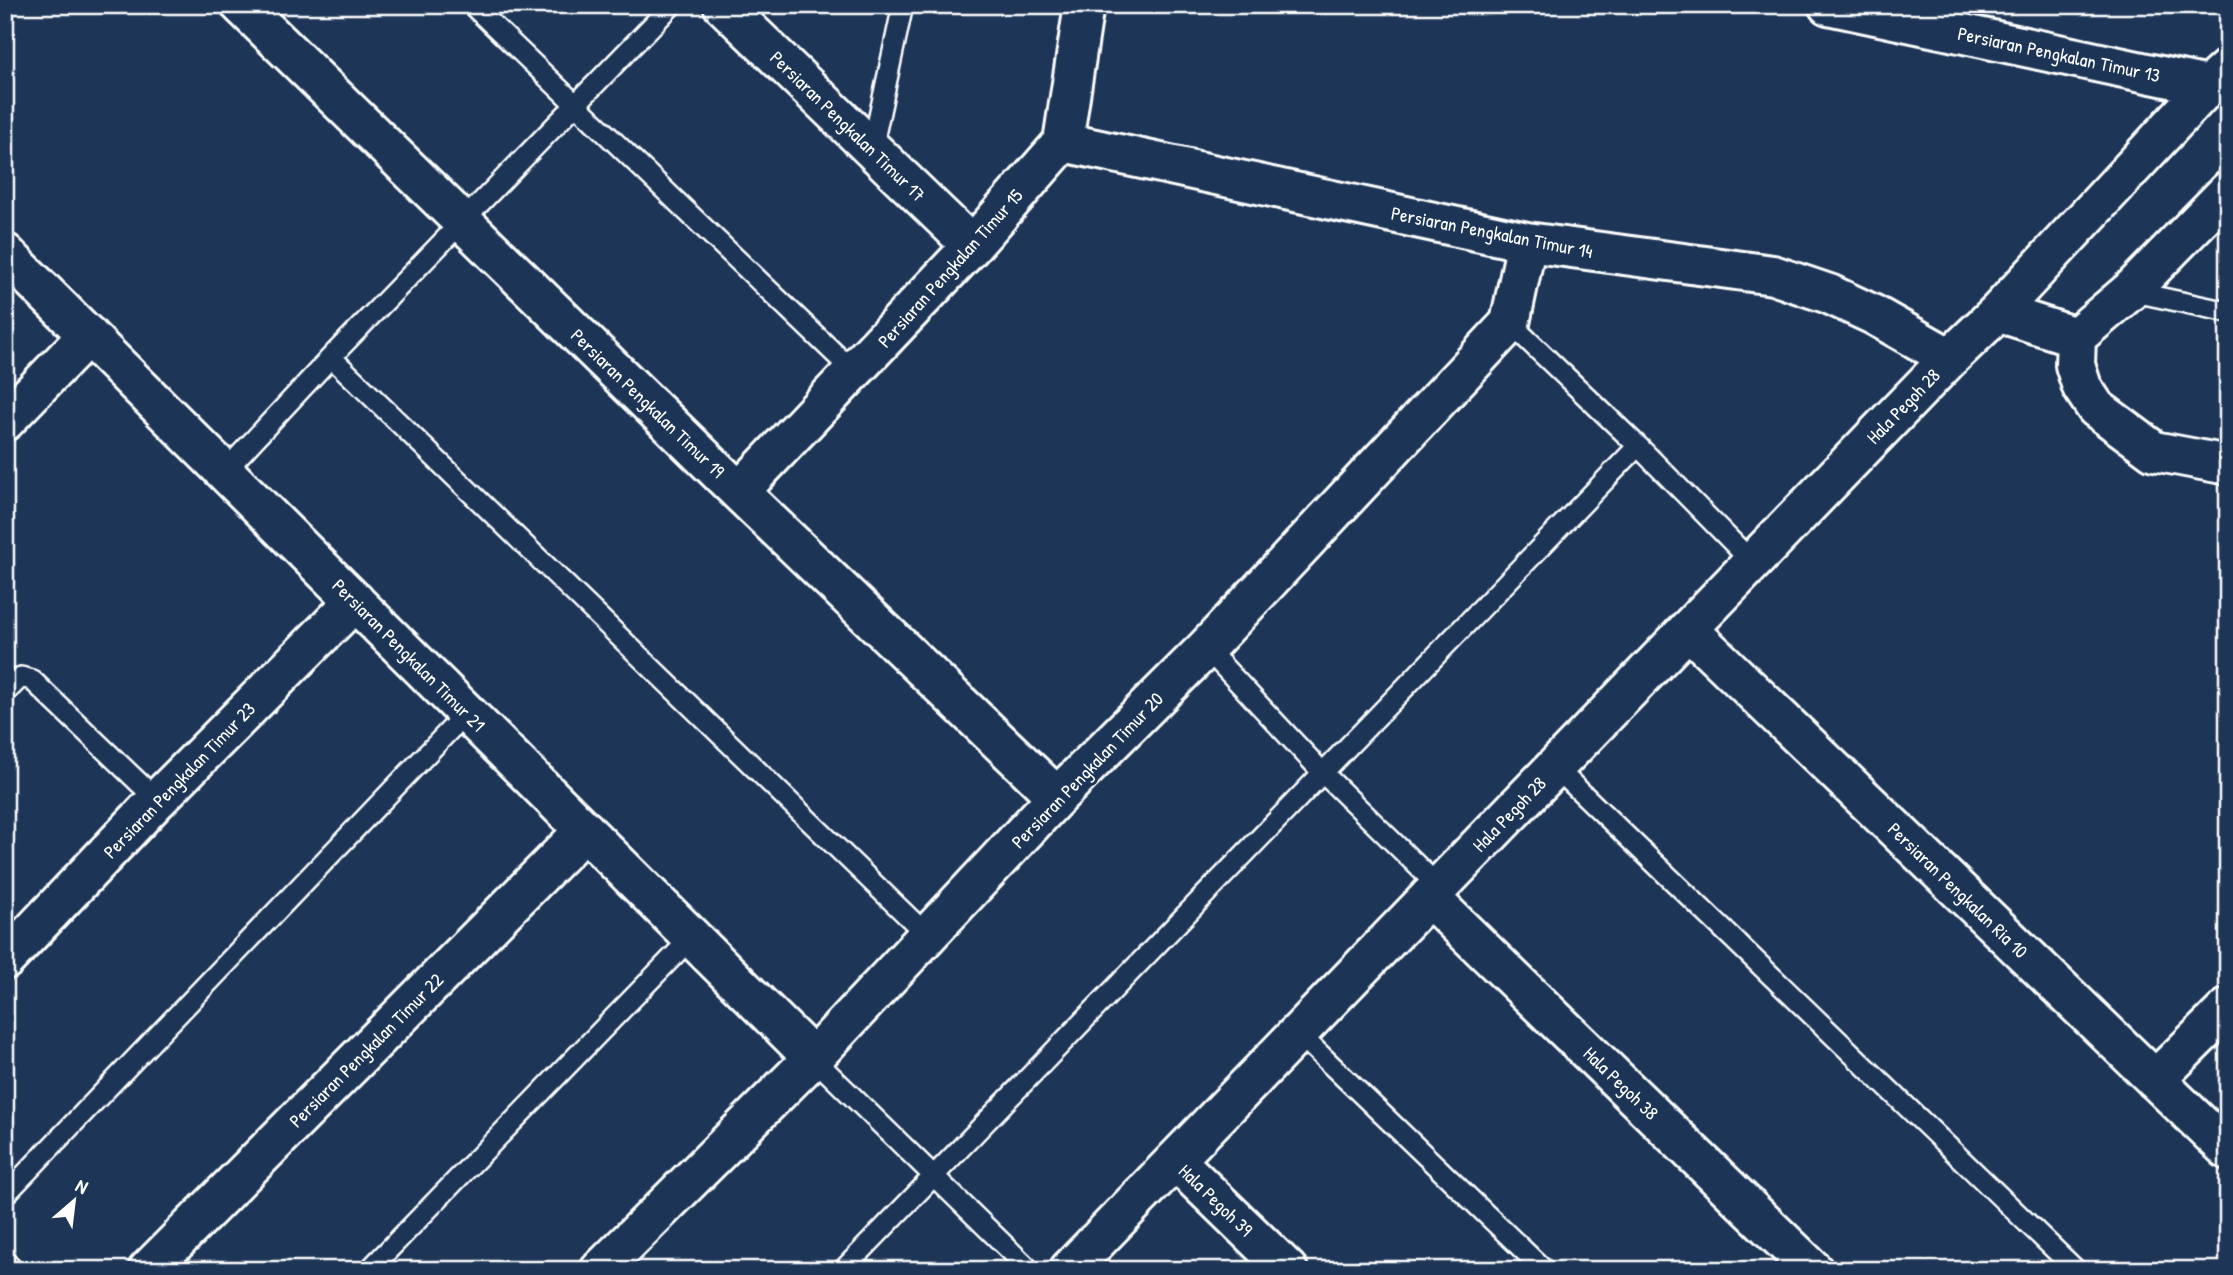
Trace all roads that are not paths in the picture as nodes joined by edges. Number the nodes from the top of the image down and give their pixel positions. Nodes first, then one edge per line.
1 (241, 5) edge
2 (472, 5) edge
3 (672, 5) edge
4 (723, 5) edge
5 (903, 5) edge
6 (1084, 5) edge
7 (1828, 5) edge
8 (2218, 77) edge
9 (575, 105) junction
10 (1063, 142) junction
11 (872, 149) junction
12 (2228, 191) edge
13 (463, 222) junction
14 (1527, 242) junction
15 (972, 246) junction
16 (5, 253) edge
17 (2130, 291) junction
18 (1998, 312) junction
19 (2228, 312) edge
20 (1510, 323) junction
21 (88, 335) junction
22 (2076, 337) junction
23 (331, 357) junction
24 (1950, 358) junction
25 (854, 372) junction
26 (5, 421) edge
27 (1638, 446) junction
28 (2228, 466) edge
29 (225, 471) junction
30 (739, 492) junction
31 (1752, 562) junction
32 (355, 601) junction
33 (1688, 629) junction
34 (1206, 648) junction
35 (5, 693) edge
36 (467, 712) junction
37 (1555, 767) junction
38 (1323, 773) junction
39 (1057, 797) junction
40 (157, 800) junction
41 (585, 830) junction
42 (1434, 892) junction
43 (928, 936) junction
44 (692, 937) junction
45 (5, 960) edge
46 (2228, 1008) edge
47 (1298, 1033) junction
48 (813, 1058) junction
49 (2155, 1080) junction
50 (2228, 1150) edge
51 (1175, 1160) junction
52 (934, 1175) junction
53 (5, 1195) edge
54 (5, 1261) edge
55 (13, 1270) edge
56 (148, 1270) edge
57 (369, 1270) edge
58 (600, 1270) edge
59 (843, 1270) edge
60 (1030, 1270) edge
61 (1069, 1270) edge
62 (1288, 1270) edge
63 (1544, 1270) edge
64 (1813, 1270) edge
65 (2076, 1270) edge

1 - 13 street, Persiaran Pengkalan Timur 19
2 - 9 lane
3 - 9 lane
4 - 11 street, Persiaran Pengkalan Timur 17
5 - 11 lane
6 - 10 street
7 - 8 street, Persiaran Pengkalan Timur 13
8 - 18 street, Hala Pegoh 28
9 - 13 lane
9 - 25 lane
10 - 14 street, Persiaran Pengkalan Timur 14
10 - 15 street, Persiaran Pengkalan Timur 15
11 - 15 street, Persiaran Pengkalan Timur 17
12 - 17 street
13 - 23 lane
13 - 30 street, Persiaran Pengkalan Timur 19
14 - 20 street
14 - 24 street, Persiaran Pengkalan Timur 14
15 - 25 street, Persiaran Pengkalan Timur 15
16 - 21 street, Persiaran Pengkalan Timur 21
17 - 19 lane
17 - 22 street
18 - 22 street
18 - 24 street, Hala Pegoh 28
20 - 27 lane
20 - 34 street, Persiaran Pengkalan Timur 20
21 - 26 street
21 - 29 street, Persiaran Pengkalan Timur 21
22 - 28 street
23 - 29 lane
23 - 43 lane
24 - 31 street, Hala Pegoh 28
25 - 30 street, Persiaran Pengkalan Timur 15
27 - 31 lane
27 - 38 lane
29 - 32 street, Persiaran Pengkalan Timur 21
30 - 39 street, Persiaran Pengkalan Timur 19
31 - 33 street, Hala Pegoh 28
32 - 36 street, Persiaran Pengkalan Timur 21
32 - 40 street, Persiaran Pengkalan Timur 23
33 - 37 street, Hala Pegoh 28
33 - 49 street, Persiaran Pengkalan Ria 10
34 - 38 lane
34 - 39 street, Persiaran Pengkalan Timur 20
35 - 40 lane
36 - 41 street, Persiaran Pengkalan Timur 21
36 - 53 lane
37 - 42 street, Hala Pegoh 28
37 - 65 lane
38 - 42 lane
38 - 52 lane
39 - 43 street, Persiaran Pengkalan Timur 20
40 - 45 street, Persiaran Pengkalan Timur 23
41 - 44 street, Persiaran Pengkalan Timur 21
41 - 56 street, Persiaran Pengkalan Timur 22
42 - 47 street, Hala Pegoh 28
42 - 64 street, Hala Pegoh 38
43 - 48 street, Persiaran Pengkalan Timur 20
44 - 48 street, Persiaran Pengkalan Timur 21
44 - 57 lane
46 - 49 street
47 - 51 street, Hala Pegoh 28
47 - 63 lane
48 - 52 lane
48 - 58 street, Persiaran Pengkalan Timur 20
49 - 50 street, Persiaran Pengkalan Ria 10
51 - 61 street, Hala Pegoh 28
51 - 62 street, Hala Pegoh 39
52 - 59 lane
52 - 60 lane
54 - 55 lane

